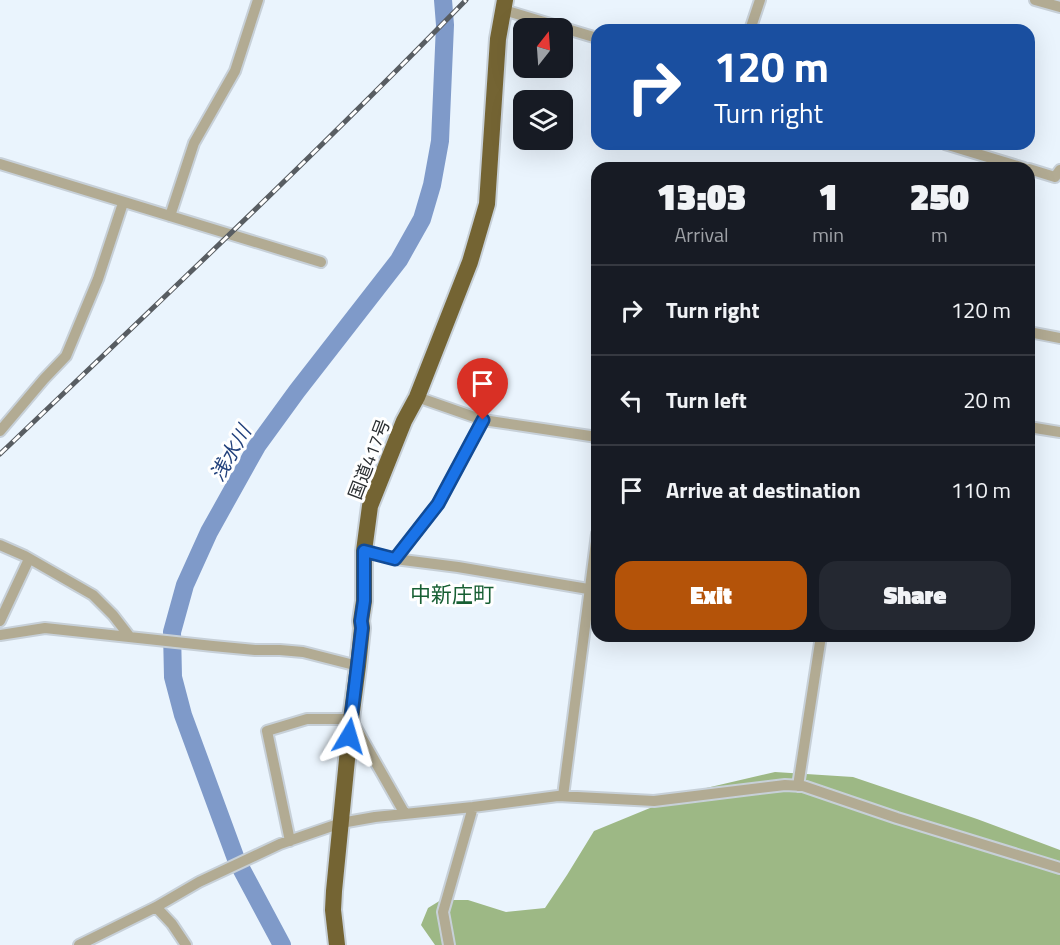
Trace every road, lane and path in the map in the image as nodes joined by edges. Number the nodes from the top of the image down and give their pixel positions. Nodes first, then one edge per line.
1 (258, 0) edge
2 (760, 0) edge
3 (1035, 0) edge
4 (504, 5) edge
5 (1060, 8) edge
6 (752, 24) edge
7 (591, 36) edge
8 (962, 150) edge
9 (997, 162) edge
10 (0, 164) edge
11 (1060, 170) edge
12 (1035, 172) edge
13 (123, 202) junction
14 (170, 216) junction
15 (321, 262) dead end
16 (1035, 333) edge
17 (1060, 338) edge
18 (417, 397) junction
19 (483, 420) junction
20 (1035, 429) edge
21 (0, 430) edge
22 (1060, 432) edge
23 (591, 436) edge
24 (0, 545) edge
25 (364, 551) junction
26 (29, 559) junction
27 (395, 559) junction
28 (591, 589) edge
29 (591, 603) edge
30 (0, 621) edge
31 (0, 635) edge
32 (130, 637) junction
33 (820, 642) edge
34 (358, 666) junction
35 (351, 719) junction
36 (798, 786) junction
37 (563, 796) junction
38 (472, 807) junction
39 (405, 814) junction
40 (341, 824) junction
41 (285, 842) junction
42 (1060, 868) edge
43 (156, 907) junction
44 (83, 944) edge
45 (186, 945) edge
46 (337, 945) edge
47 (449, 945) edge

1 - 14 street
2 - 6 street
3 - 5 street
4 - 7 street
4 - 18 highway, 国道417号
8 - 9 street
10 - 13 street
11 - 12 street
13 - 14 street
13 - 21 street
14 - 15 street
16 - 17 street
18 - 19 street
18 - 25 highway, 国道417号
19 - 23 street
19 - 27 street
20 - 22 street
24 - 26 street
25 - 27 street
25 - 34 highway, 国道417号
26 - 30 street
26 - 32 street
27 - 28 street
29 - 37 street
31 - 32 street
32 - 34 street
33 - 36 street
34 - 35 highway, 国道417号
35 - 39 street
35 - 40 highway, 国道417号
35 - 41 street
36 - 37 street
36 - 42 street
37 - 38 street
38 - 39 street
38 - 47 street
39 - 40 street
40 - 41 street
40 - 46 highway, 国道417号
41 - 43 street
43 - 44 street
43 - 45 street

